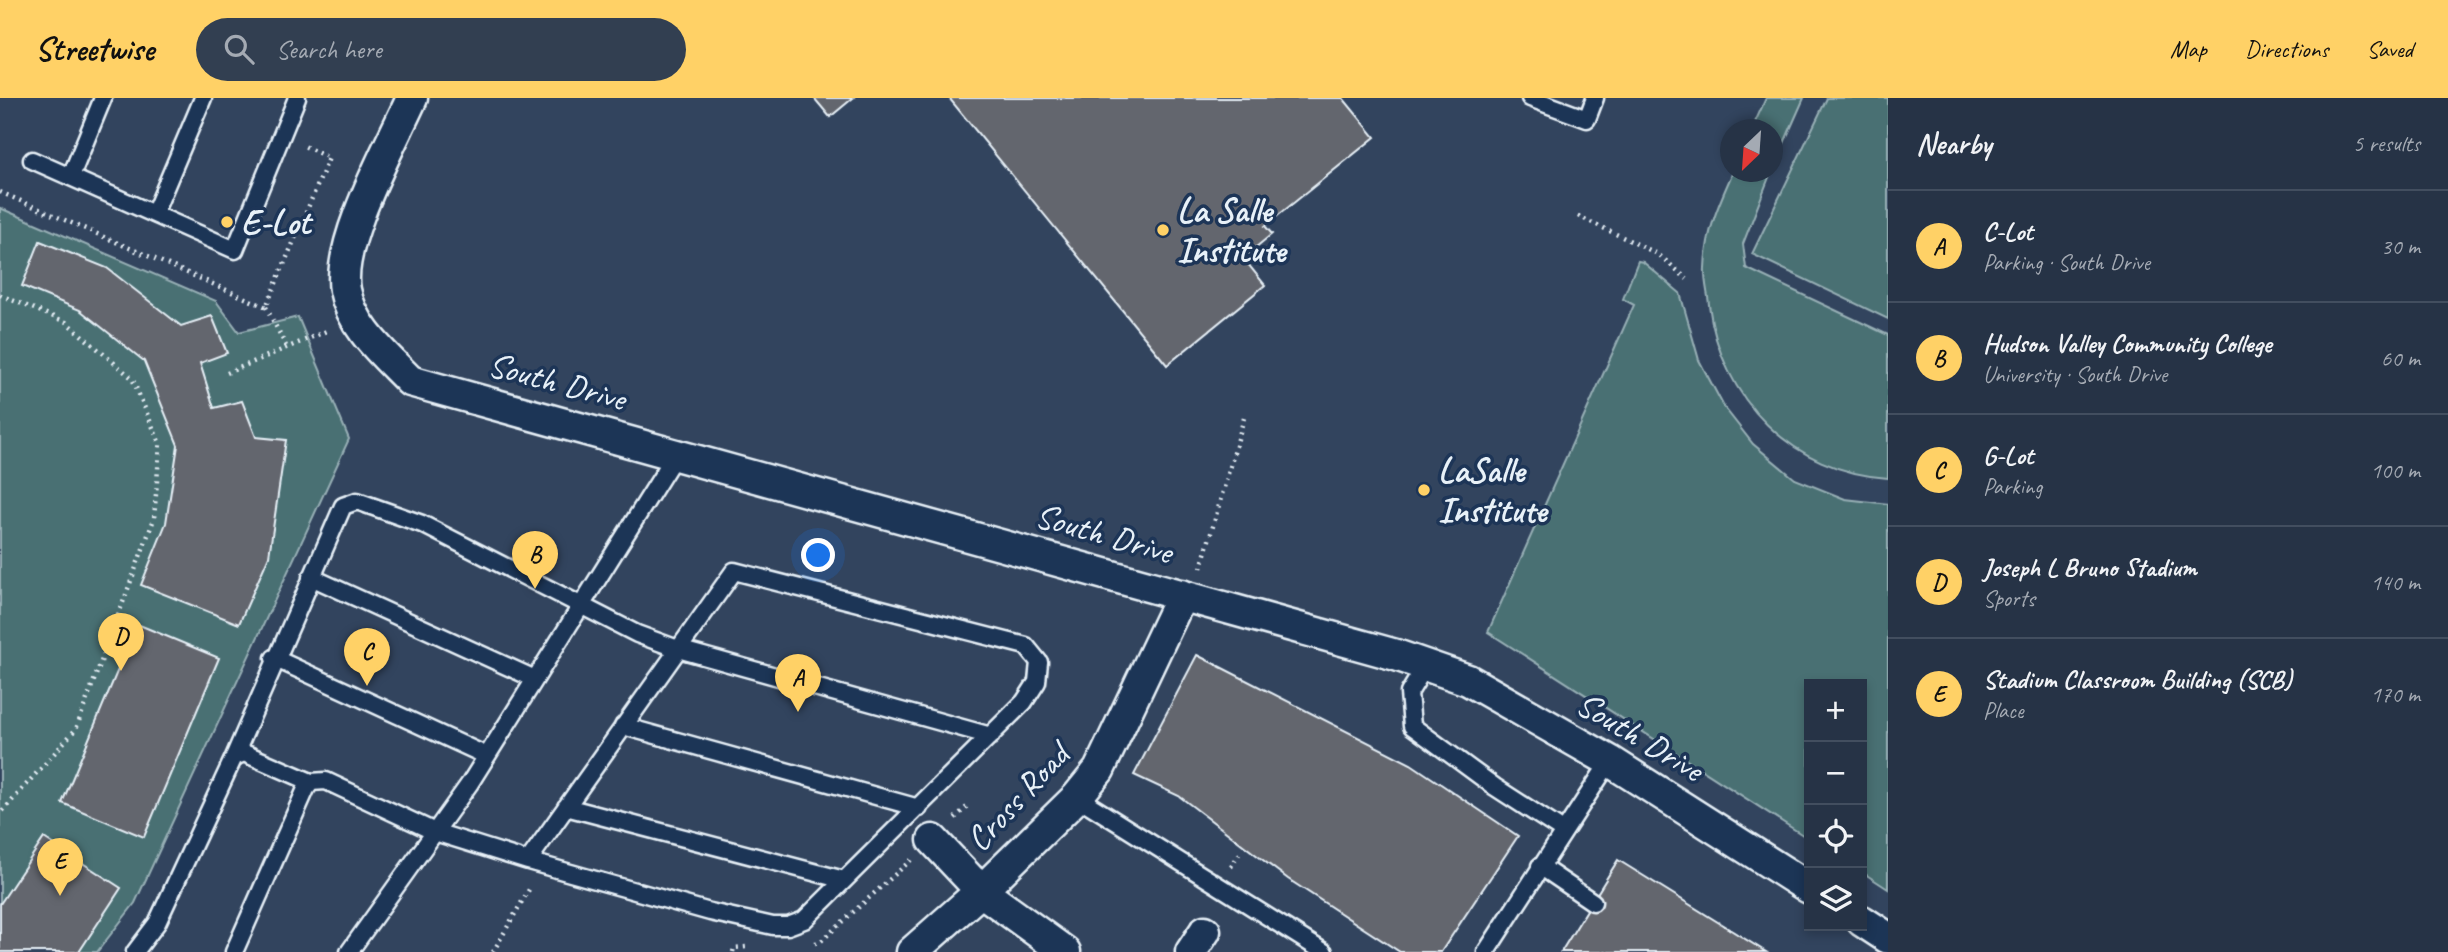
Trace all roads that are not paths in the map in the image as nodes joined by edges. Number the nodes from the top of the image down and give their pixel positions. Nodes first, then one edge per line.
1 (103, 98) edge
2 (203, 98) edge
3 (297, 98) edge
4 (411, 98) edge
5 (1530, 98) edge
6 (1595, 98) edge
7 (32, 160) dead end
8 (71, 176) junction
9 (154, 214) junction
10 (676, 454) junction
11 (311, 577) junction
12 (1182, 595) junction
13 (582, 606) junction
14 (678, 649) junction
15 (274, 658) junction
16 (1426, 665) junction
17 (536, 679) junction
18 (624, 726) junction
19 (991, 736) junction
20 (487, 756) junction
21 (234, 757) junction
22 (1610, 761) junction
23 (311, 782) junction
24 (1077, 797) junction
25 (566, 807) junction
26 (919, 808) junction
27 (1563, 831) junction
28 (435, 832) junction
29 (933, 840) dead end
30 (535, 863) junction
31 (1540, 866) junction
32 (844, 880) junction
33 (1804, 885) edge
34 (981, 891) junction
35 (1592, 902) dead end
36 (1867, 924) edge
37 (1888, 938) edge
38 (135, 952) edge
39 (234, 952) edge
40 (349, 952) edge
41 (912, 952) edge
42 (1065, 952) edge
43 (1324, 952) edge
44 (1486, 952) edge

1 - 8 lane
2 - 9 lane
3 - 9 lane
4 - 10 street, South Drive
5 - 6 lane
7 - 8 lane
8 - 9 lane
10 - 12 street, South Drive
10 - 13 lane
11 - 13 lane
11 - 15 lane
11 - 17 lane
12 - 16 street, South Drive
12 - 24 street, Cross Road
13 - 14 lane
13 - 17 lane
14 - 18 lane
14 - 19 lane
14 - 19 lane
15 - 20 lane
15 - 21 lane
16 - 22 street, South Drive
16 - 27 lane
17 - 20 lane
18 - 25 lane
18 - 26 lane
19 - 26 lane
20 - 28 lane
21 - 23 lane
21 - 38 lane
22 - 27 lane
22 - 33 street, South Drive
23 - 28 lane
23 - 39 lane
24 - 34 street, Cross Road
24 - 43 lane
25 - 30 lane
25 - 32 lane
26 - 32 lane
27 - 31 lane
28 - 30 lane
28 - 40 lane
29 - 34 street
30 - 32 lane
31 - 35 lane
31 - 44 lane
34 - 41 street, Cross Road
34 - 42 street
36 - 37 street

